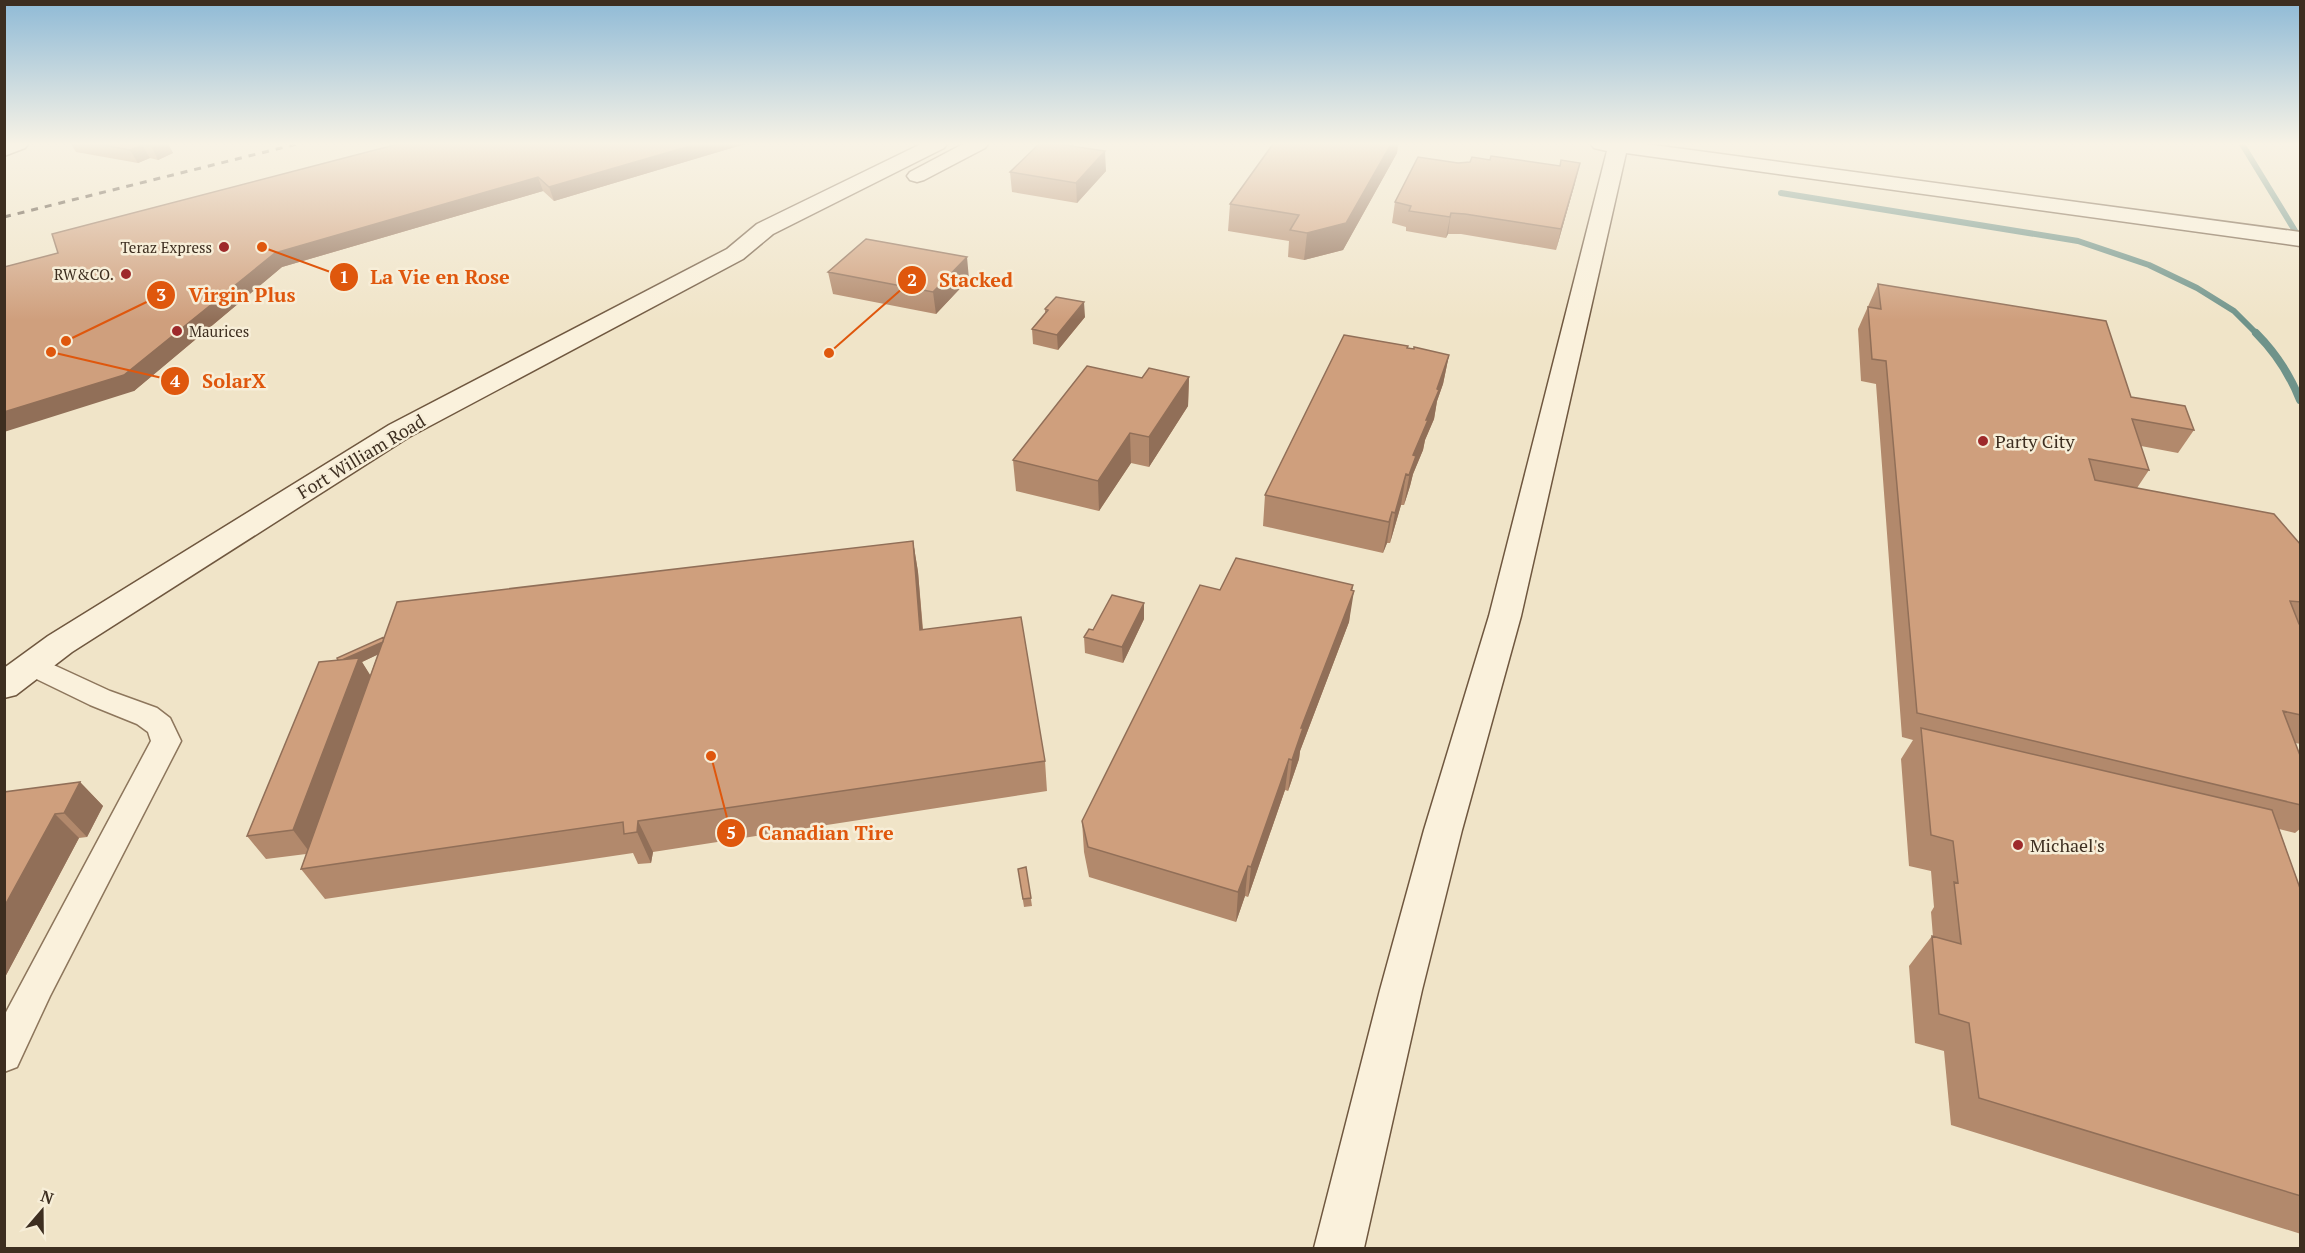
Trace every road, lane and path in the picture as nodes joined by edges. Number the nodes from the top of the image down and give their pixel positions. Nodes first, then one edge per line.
1 (820, 202) edge
2 (1596, 202) edge
3 (2038, 202) edge
4 (2301, 239) edge
5 (784, 242) dead end
6 (735, 254) junction
7 (32, 665) junction
8 (4, 686) edge
9 (4, 1055) edge
10 (1339, 1248) edge

1 - 6 street, Fort William Road
2 - 10 street
3 - 4 street
5 - 6 street, Fort William Road
6 - 7 street, Fort William Road
7 - 8 street, Fort William Road
7 - 9 street

